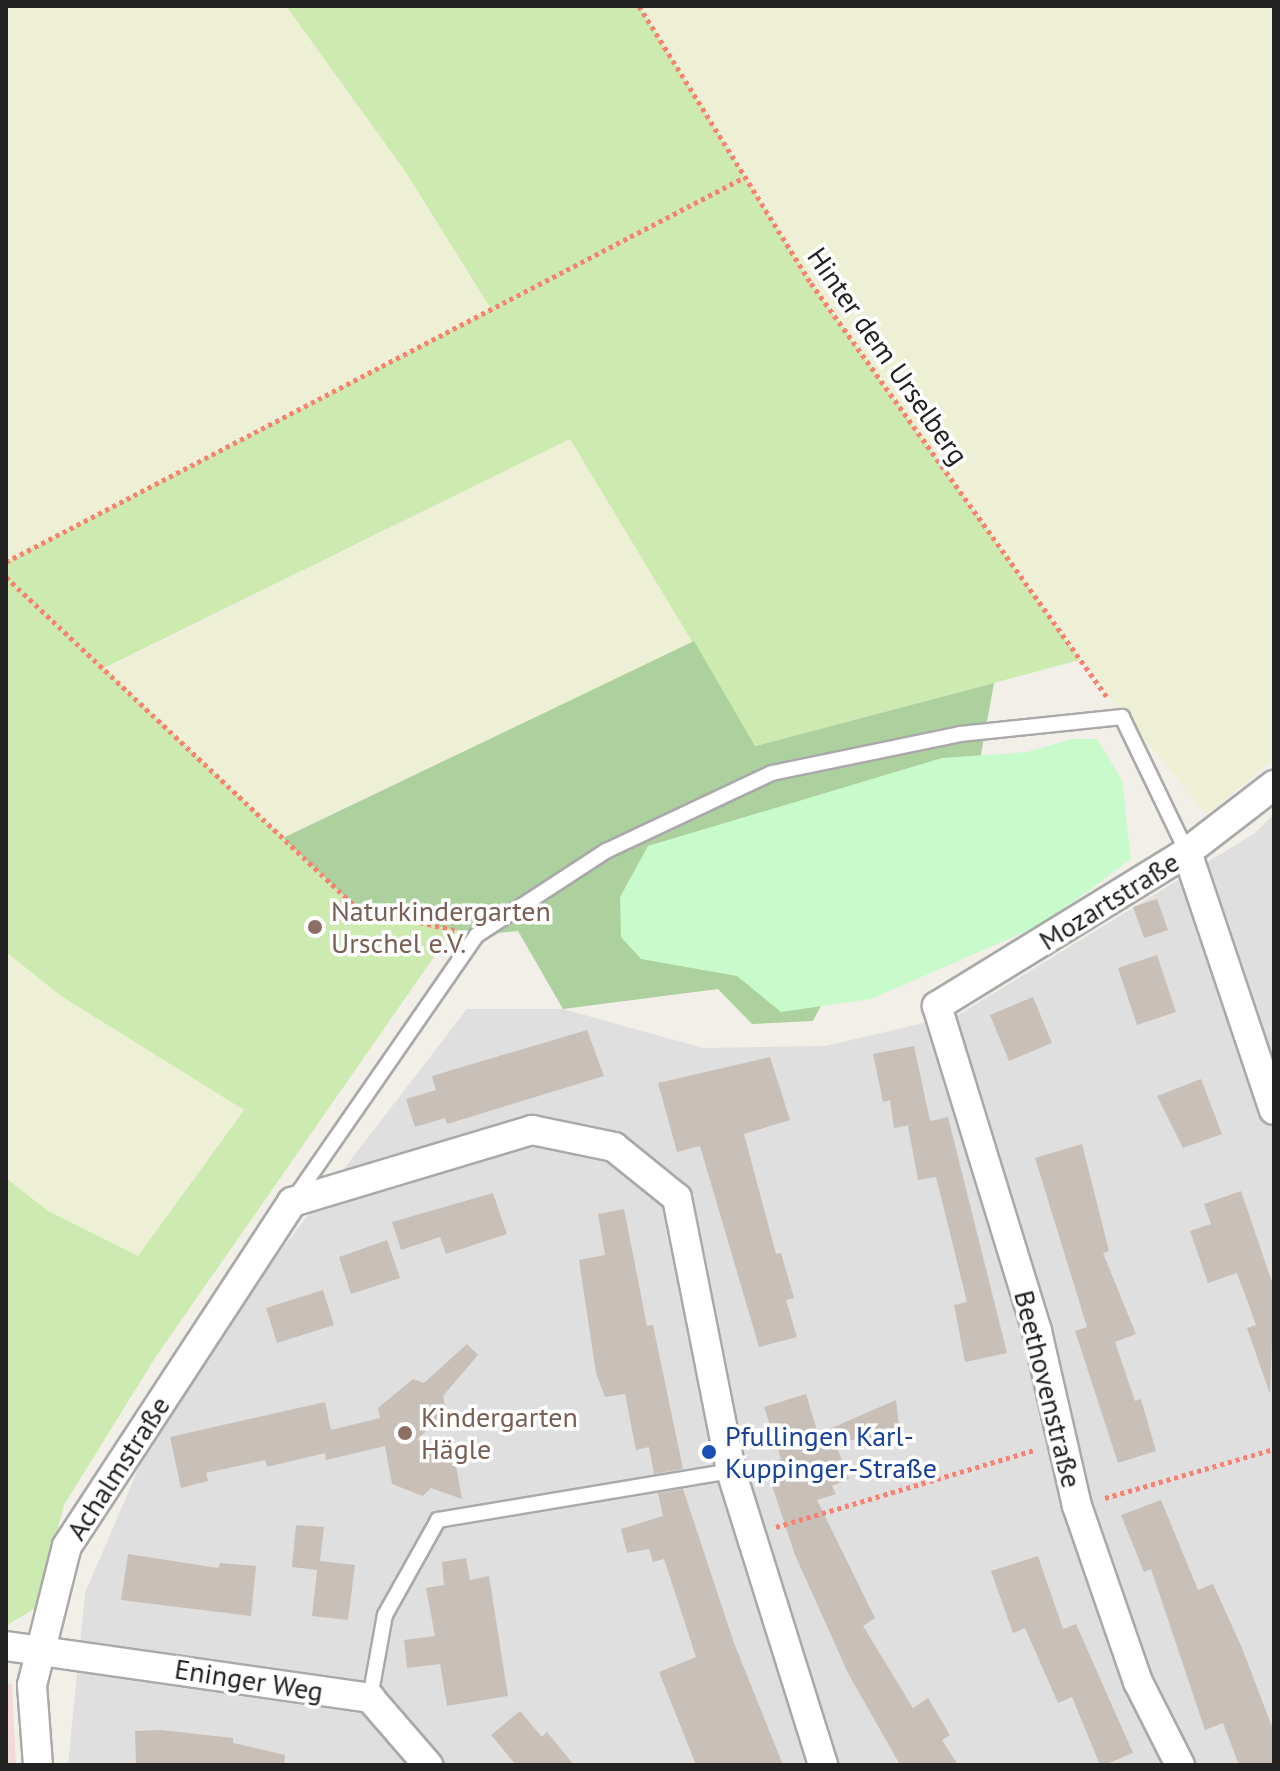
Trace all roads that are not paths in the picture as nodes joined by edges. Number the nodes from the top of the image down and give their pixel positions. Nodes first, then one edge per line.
1 (1274, 785) edge
2 (1187, 852) junction
3 (937, 1006) joint
4 (1274, 1110) edge
5 (292, 1202) junction
6 (731, 1471) junction
7 (6, 1646) edge
8 (40, 1648) junction
9 (370, 1698) junction
10 (38, 1765) edge
11 (428, 1765) edge
12 (823, 1765) edge
13 (1180, 1765) edge

1 - 2 street, Mozartstraße
2 - 3 street, Mozartstraße
2 - 4 street
2 - 5 lane
3 - 13 street, Beethovenstraße
5 - 6 street
5 - 8 street, Achalmstraße
6 - 9 lane
6 - 12 street
7 - 8 street, Eninger Weg
8 - 9 street, Eninger Weg
8 - 10 street, Achalmstraße
9 - 11 street

